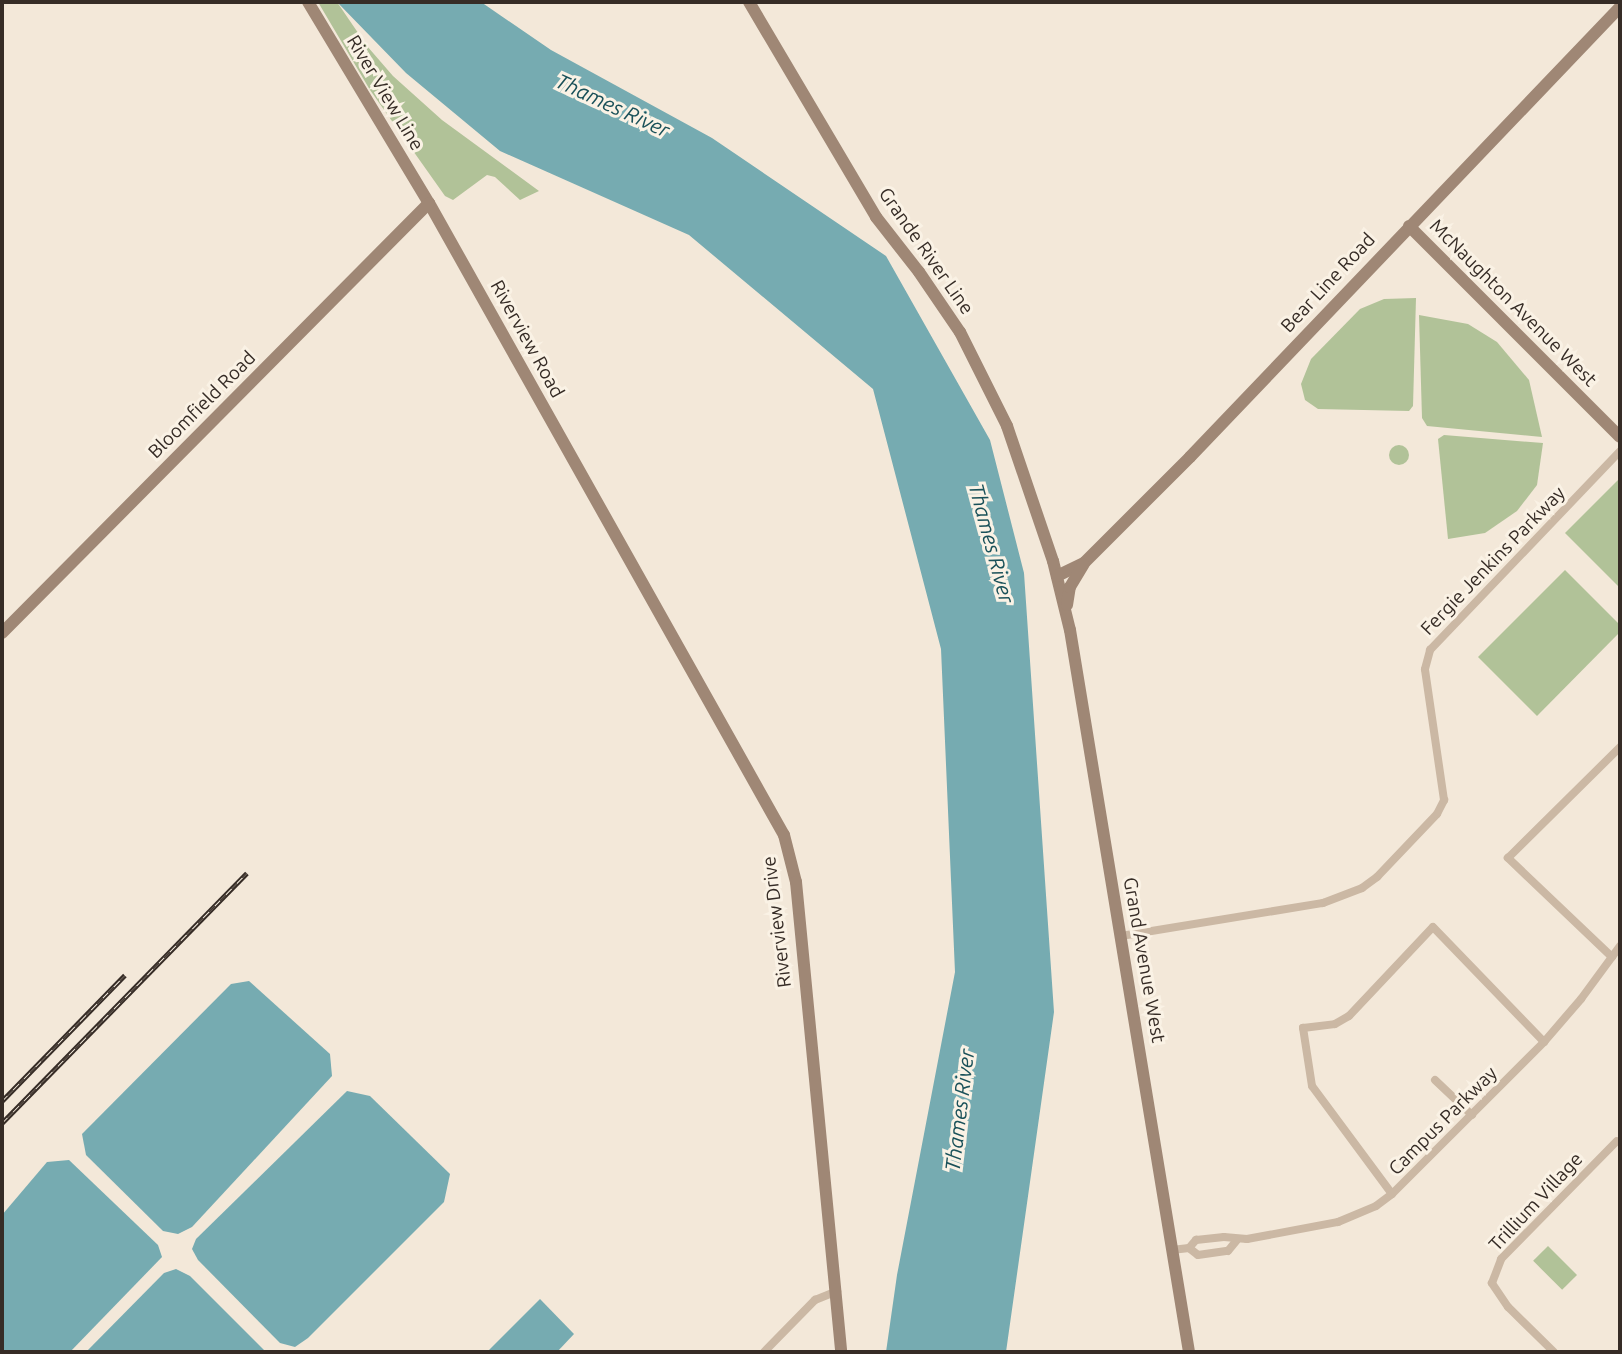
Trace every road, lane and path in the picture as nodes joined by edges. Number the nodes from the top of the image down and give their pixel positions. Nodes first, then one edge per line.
1 (308, 2) edge
2 (749, 2) edge
3 (1620, 6) edge
4 (429, 204) junction
5 (1409, 226) junction
6 (1620, 437) edge
7 (1620, 451) edge
8 (592, 493) joint
9 (1084, 563) junction
10 (1057, 576) junction
11 (1068, 620) junction
12 (2, 633) edge
13 (1620, 747) edge
14 (1121, 936) junction
15 (1620, 946) edge
16 (1612, 957) junction
17 (1544, 1042) junction
18 (1435, 1080) dead end
19 (1472, 1115) junction
20 (1617, 1141) dead end
21 (1392, 1194) junction
22 (1237, 1240) junction
23 (1189, 1248) junction
24 (1172, 1251) junction
25 (836, 1291) junction
26 (764, 1352) edge
27 (841, 1352) edge
28 (1189, 1352) edge
29 (1554, 1352) edge

1 - 4 main road, River View Line
2 - 10 main road, Grande River Line
3 - 5 main road, Bear Line Road
4 - 8 main road, Riverview Road
4 - 12 main road, Bloomfield Road
5 - 6 main road, McNaughton Avenue West
5 - 9 main road, Bear Line Road
7 - 14 street, Fergie Jenkins Parkway
8 - 25 main road, Riverview Drive
9 - 10 main road, Bear Line Road
9 - 11 main road
10 - 11 main road, Grand Avenue West
11 - 14 main road, Grand Avenue West
13 - 16 street
14 - 24 main road, Grand Avenue West
15 - 16 street, Campus Parkway
16 - 17 street, Campus Parkway
17 - 19 street, Campus Parkway
17 - 21 street
18 - 19 street
19 - 21 street, Campus Parkway
20 - 29 street, Trillium Village
21 - 22 street, Campus Parkway
22 - 23 street, Campus Parkway
22 - 23 street, Campus Parkway
23 - 24 street, Campus Parkway
24 - 28 main road, Grand Avenue West
25 - 26 street
25 - 27 main road, Riverview Drive

